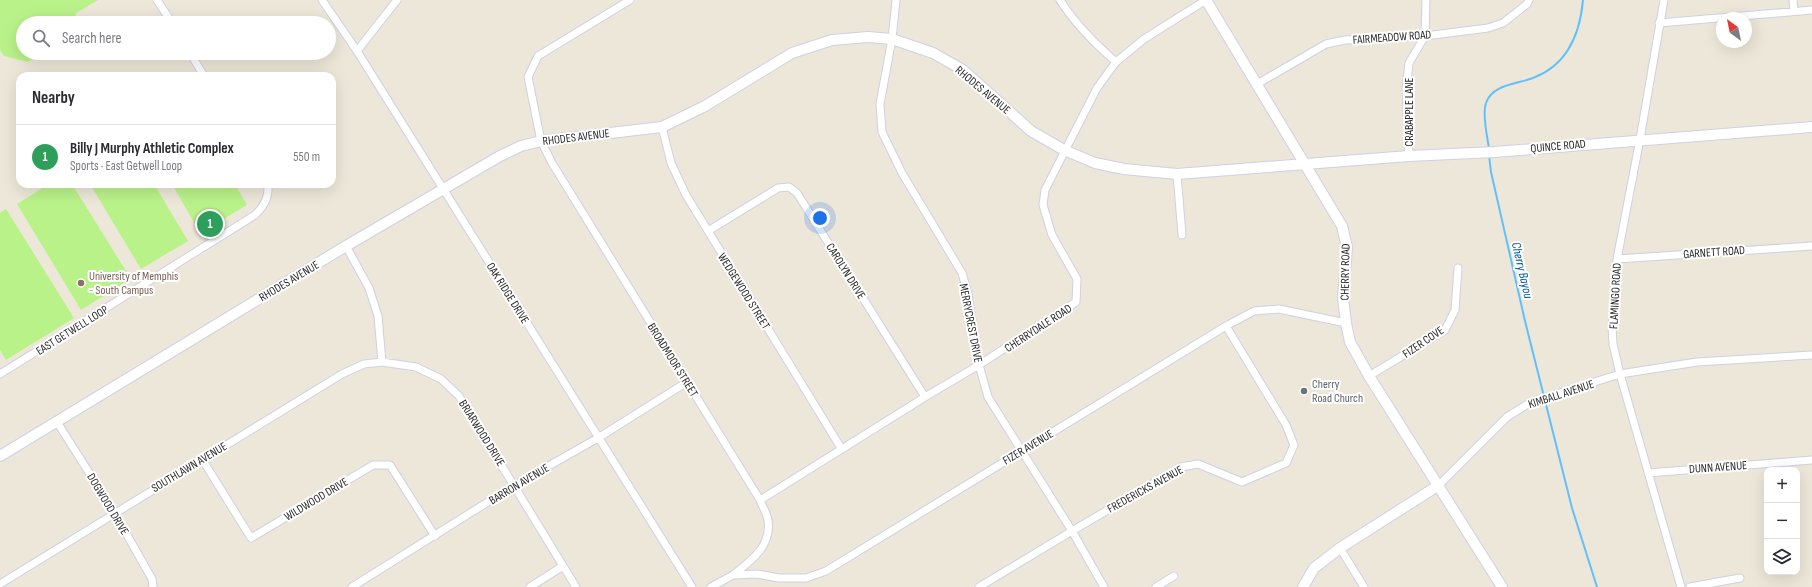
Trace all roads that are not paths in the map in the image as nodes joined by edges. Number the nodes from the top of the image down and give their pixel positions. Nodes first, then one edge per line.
1 (157, 0) edge
2 (322, 0) edge
3 (397, 0) edge
4 (630, 0) edge
5 (896, 0) edge
6 (1060, 0) edge
7 (1206, 0) edge
8 (1426, 0) edge
9 (1529, 0) edge
10 (1664, 0) edge
11 (1793, 0) edge
12 (1794, 10) junction
13 (1812, 10) edge
14 (167, 16) edge
15 (333, 16) edge
16 (336, 20) edge
17 (1659, 23) junction
18 (1424, 36) junction
19 (892, 39) junction
20 (357, 51) junction
21 (194, 60) edge
22 (1116, 62) junction
23 (202, 72) edge
24 (1257, 84) junction
25 (662, 127) junction
26 (1812, 127) edge
27 (1640, 139) junction
28 (541, 141) junction
29 (1064, 150) junction
30 (1409, 156) junction
31 (1305, 164) junction
32 (1177, 174) junction
33 (268, 188) edge
34 (444, 189) junction
35 (708, 231) junction
36 (1182, 235) dead end
37 (346, 246) junction
38 (1812, 246) edge
39 (1617, 259) junction
40 (1458, 268) dead end
41 (1346, 323) junction
42 (1226, 326) junction
43 (1812, 355) edge
44 (382, 362) junction
45 (979, 365) junction
46 (0, 374) edge
47 (1620, 374) junction
48 (1369, 376) junction
49 (687, 382) junction
50 (925, 397) junction
51 (57, 422) junction
52 (598, 438) junction
53 (841, 448) junction
54 (1022, 451) junction
55 (0, 456) edge
56 (202, 458) junction
57 (1812, 460) edge
58 (1648, 473) junction
59 (1439, 485) junction
60 (515, 486) junction
61 (760, 500) junction
62 (114, 512) junction
63 (1072, 531) junction
64 (435, 536) junction
65 (1340, 548) junction
66 (563, 566) junction
67 (733, 575) junction
68 (1174, 576) dead end
69 (1740, 578) dead end
70 (0, 584) edge
71 (153, 587) edge
72 (352, 587) edge
73 (530, 587) edge
74 (576, 587) edge
75 (692, 587) edge
76 (711, 587) edge
77 (979, 587) edge
78 (1104, 587) edge
79 (1156, 587) edge
80 (1303, 587) edge
81 (1364, 587) edge
82 (1502, 587) edge
83 (1681, 587) edge
84 (1690, 587) edge

1 - 14 street
2 - 15 street, OAK RIDGE DRIVE
3 - 20 street
4 - 28 street, BROADMOOR STREET
5 - 19 street, MERRYCREST DRIVE
6 - 22 street
7 - 22 street, CHERRYDALE ROAD
7 - 24 main road, CHERRY ROAD
8 - 18 street, CRABAPPLE LANE
9 - 18 street, FAIRMEADOW ROAD
10 - 17 street, FLAMINGO ROAD
11 - 12 street
12 - 13 street
12 - 17 street
16 - 20 street, OAK RIDGE DRIVE
17 - 27 street, FLAMINGO ROAD
18 - 24 street, FAIRMEADOW ROAD
18 - 30 street, CRABAPPLE LANE
19 - 25 main road, RHODES AVENUE
19 - 29 main road, RHODES AVENUE
19 - 45 street, MERRYCREST DRIVE
20 - 34 street, OAK RIDGE DRIVE
21 - 23 street
22 - 29 street, CHERRYDALE ROAD
24 - 31 main road, CHERRY ROAD
25 - 28 main road, RHODES AVENUE
25 - 35 street, WEDGEWOOD STREET
26 - 27 main road, QUINCE ROAD
27 - 30 main road, QUINCE ROAD
27 - 39 street, FLAMINGO ROAD
28 - 34 main road, RHODES AVENUE
28 - 49 street, BROADMOOR STREET
29 - 32 main road, RHODES AVENUE
29 - 45 street, CHERRYDALE ROAD
30 - 31 main road, QUINCE ROAD
31 - 32 main road, RHODES AVENUE
31 - 41 main road, CHERRY ROAD
32 - 36 street
33 - 46 street, EAST GETWELL LOOP
34 - 37 main road, RHODES AVENUE
34 - 52 street, OAK RIDGE DRIVE
35 - 50 street, CAROLYN DRIVE
35 - 53 street, WEDGEWOOD STREET
37 - 44 street
37 - 51 main road, RHODES AVENUE
38 - 39 street, GARNETT ROAD
39 - 47 street, FLAMINGO ROAD
40 - 48 street, FIZER COVE
41 - 42 street, FIZER AVENUE
41 - 48 main road, CHERRY ROAD
42 - 54 street, FIZER AVENUE
42 - 63 street, FREDERICKS AVENUE
43 - 47 street, KIMBALL AVENUE
44 - 56 street, SOUTHLAWN AVENUE
44 - 60 street, BRIARWOOD DRIVE
45 - 50 street, CHERRYDALE ROAD
45 - 54 street, MERRYCREST DRIVE
47 - 58 street, FLAMINGO ROAD
47 - 59 street, KIMBALL AVENUE
48 - 59 main road, CHERRY ROAD
49 - 52 street, BARRON AVENUE
49 - 61 street, BROADMOOR STREET
50 - 53 street, CHERRYDALE ROAD
51 - 55 main road, RHODES AVENUE
51 - 62 street, DOGWOOD DRIVE
52 - 60 street, BARRON AVENUE
52 - 75 street, OAK RIDGE DRIVE
53 - 61 street, CHERRYDALE ROAD
54 - 63 street, MERRYCREST DRIVE
54 - 67 street, FIZER AVENUE
56 - 62 street, SOUTHLAWN AVENUE
56 - 64 street, WILDWOOD DRIVE
57 - 58 street, DUNN AVENUE
58 - 83 street, FLAMINGO ROAD
59 - 65 main road, KIMBALL AVENUE
59 - 82 main road, CHERRY ROAD
60 - 64 street, BARRON AVENUE
60 - 66 street, BRIARWOOD DRIVE
61 - 67 street, BROADMOOR STREET
62 - 70 street, SOUTHLAWN AVENUE
62 - 71 street, DOGWOOD DRIVE
63 - 77 street, FREDERICKS AVENUE
63 - 78 street, MERRYCREST DRIVE
64 - 72 street, BARRON AVENUE
65 - 80 main road, KIMBALL AVENUE
65 - 81 street
66 - 73 street
66 - 74 street, BRIARWOOD DRIVE
67 - 76 street, FIZER AVENUE
68 - 79 street
69 - 84 street

